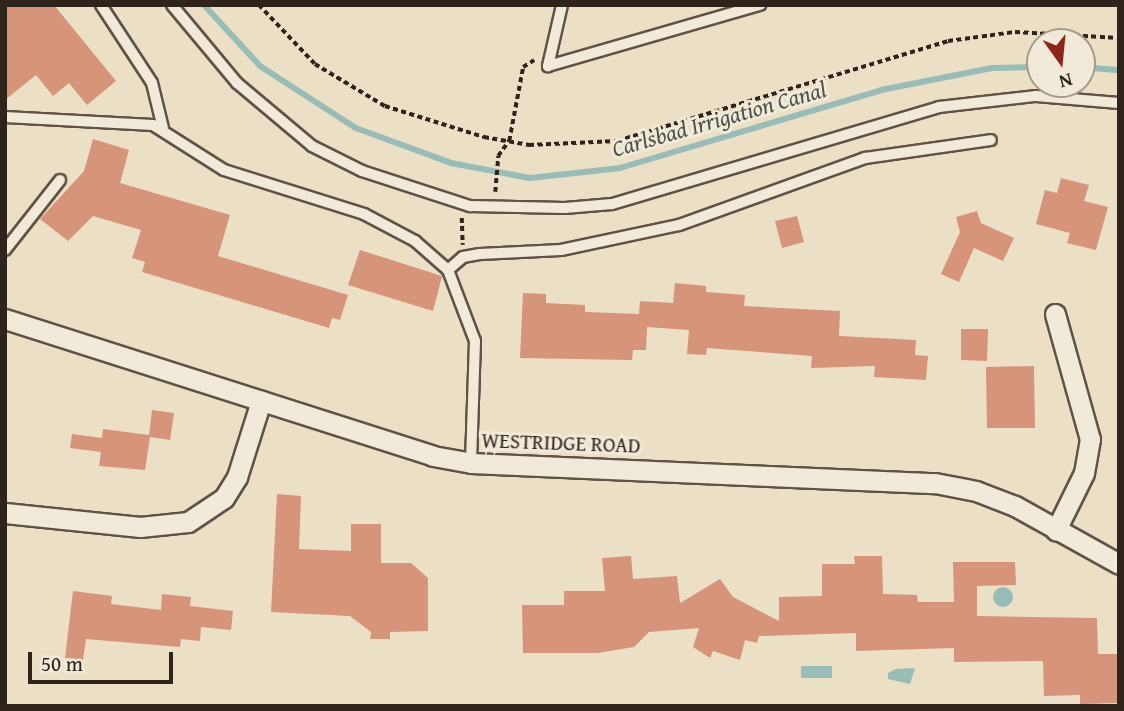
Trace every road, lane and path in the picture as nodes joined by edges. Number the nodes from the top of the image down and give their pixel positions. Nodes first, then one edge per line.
1 (101, 5) edge
2 (172, 5) edge
3 (259, 5) edge
4 (562, 5) edge
5 (760, 5) edge
6 (1119, 38) edge
7 (553, 47) junction
8 (1119, 103) edge
9 (5, 117) edge
10 (163, 128) junction
11 (991, 140) dead end
12 (509, 141) junction
13 (60, 180) dead end
14 (462, 204) junction
15 (494, 207) junction
16 (5, 250) edge
17 (463, 257) junction
18 (448, 270) junction
19 (1055, 314) dead end
20 (5, 319) edge
21 (261, 401) junction
22 (471, 463) junction
23 (5, 513) edge
24 (1056, 530) junction
25 (1119, 564) edge

1 - 10 lane
2 - 14 lane
3 - 12 path
4 - 7 lane
5 - 7 lane
6 - 12 path
7 - 12 path
8 - 15 lane
9 - 10 lane
10 - 18 lane
11 - 17 lane
12 - 15 path
13 - 16 lane
14 - 15 lane
14 - 17 path
17 - 18 lane
18 - 22 lane
19 - 24 street
20 - 21 street, WESTRIDGE ROAD
21 - 22 street, WESTRIDGE ROAD
21 - 23 street
22 - 24 street, WESTRIDGE ROAD
24 - 25 street, WESTRIDGE ROAD

